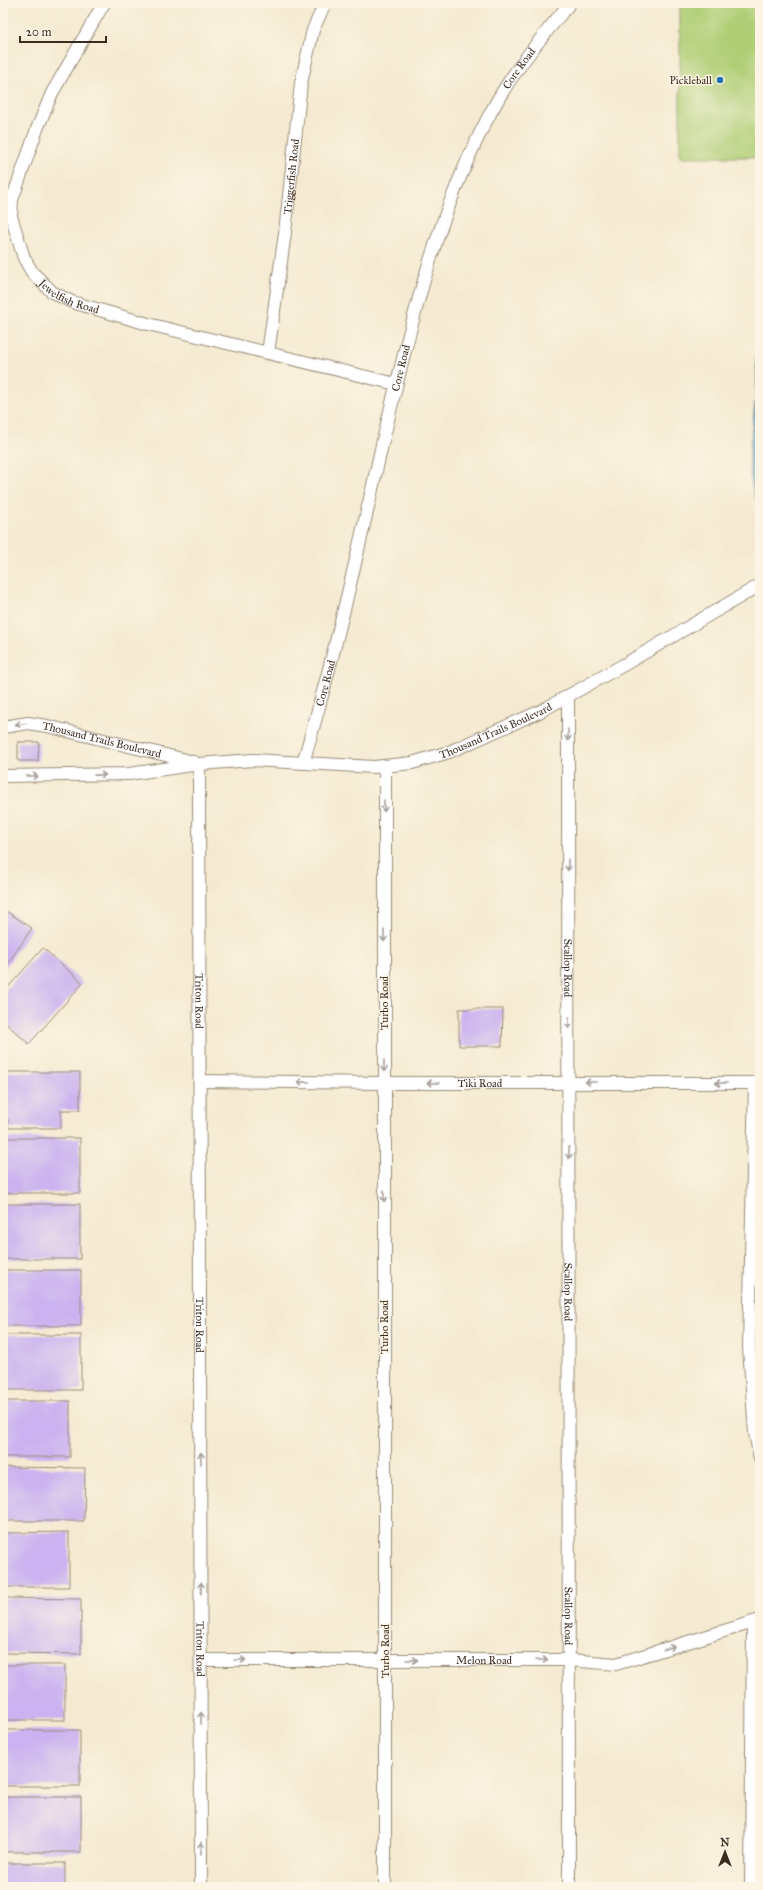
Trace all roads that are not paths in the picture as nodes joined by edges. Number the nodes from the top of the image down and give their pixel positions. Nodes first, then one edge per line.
1 (104, 3) edge
2 (325, 3) edge
3 (570, 3) edge
4 (7, 214) edge
5 (268, 353) junction
6 (396, 384) junction
7 (760, 585) edge
8 (568, 696) junction
9 (3, 727) edge
10 (303, 763) junction
11 (199, 764) junction
12 (384, 767) junction
13 (3, 776) edge
14 (200, 1081) junction
15 (569, 1082) junction
16 (384, 1083) junction
17 (758, 1083) edge
18 (760, 1458) edge
19 (757, 1621) edge
20 (201, 1660) junction
21 (385, 1660) junction
22 (569, 1660) junction
23 (201, 1887) edge
24 (385, 1887) edge
25 (569, 1887) edge
26 (752, 1887) edge

1 - 4 lane, Jewelfish Road
2 - 5 lane, Triggerfish Road
3 - 6 lane, Core Road
4 - 5 lane, Jewelfish Road
5 - 6 lane, Jewelfish Road
6 - 10 lane, Core Road
7 - 8 lane, Thousand Trails Boulevard
8 - 12 lane, Thousand Trails Boulevard
8 -> 15 lane, Scallop Road
11 -> 9 lane, Thousand Trails Boulevard
10 - 11 lane, Thousand Trails Boulevard
10 - 12 lane, Thousand Trails Boulevard
13 -> 11 lane, Thousand Trails Boulevard
11 - 14 lane, Triton Road
12 -> 16 lane, Turbo Road
16 -> 14 lane, Tiki Road
20 -> 14 lane, Triton Road
15 -> 16 lane, Tiki Road
17 -> 15 lane, Tiki Road
15 -> 22 lane, Scallop Road
16 -> 21 lane, Turbo Road
17 - 18 lane
22 -> 19 lane, Melon Road
19 - 26 lane
20 -> 21 lane, Melon Road
23 -> 20 lane, Triton Road
21 -> 22 lane, Melon Road
21 - 24 lane, Turbo Road
22 - 25 lane, Scallop Road

